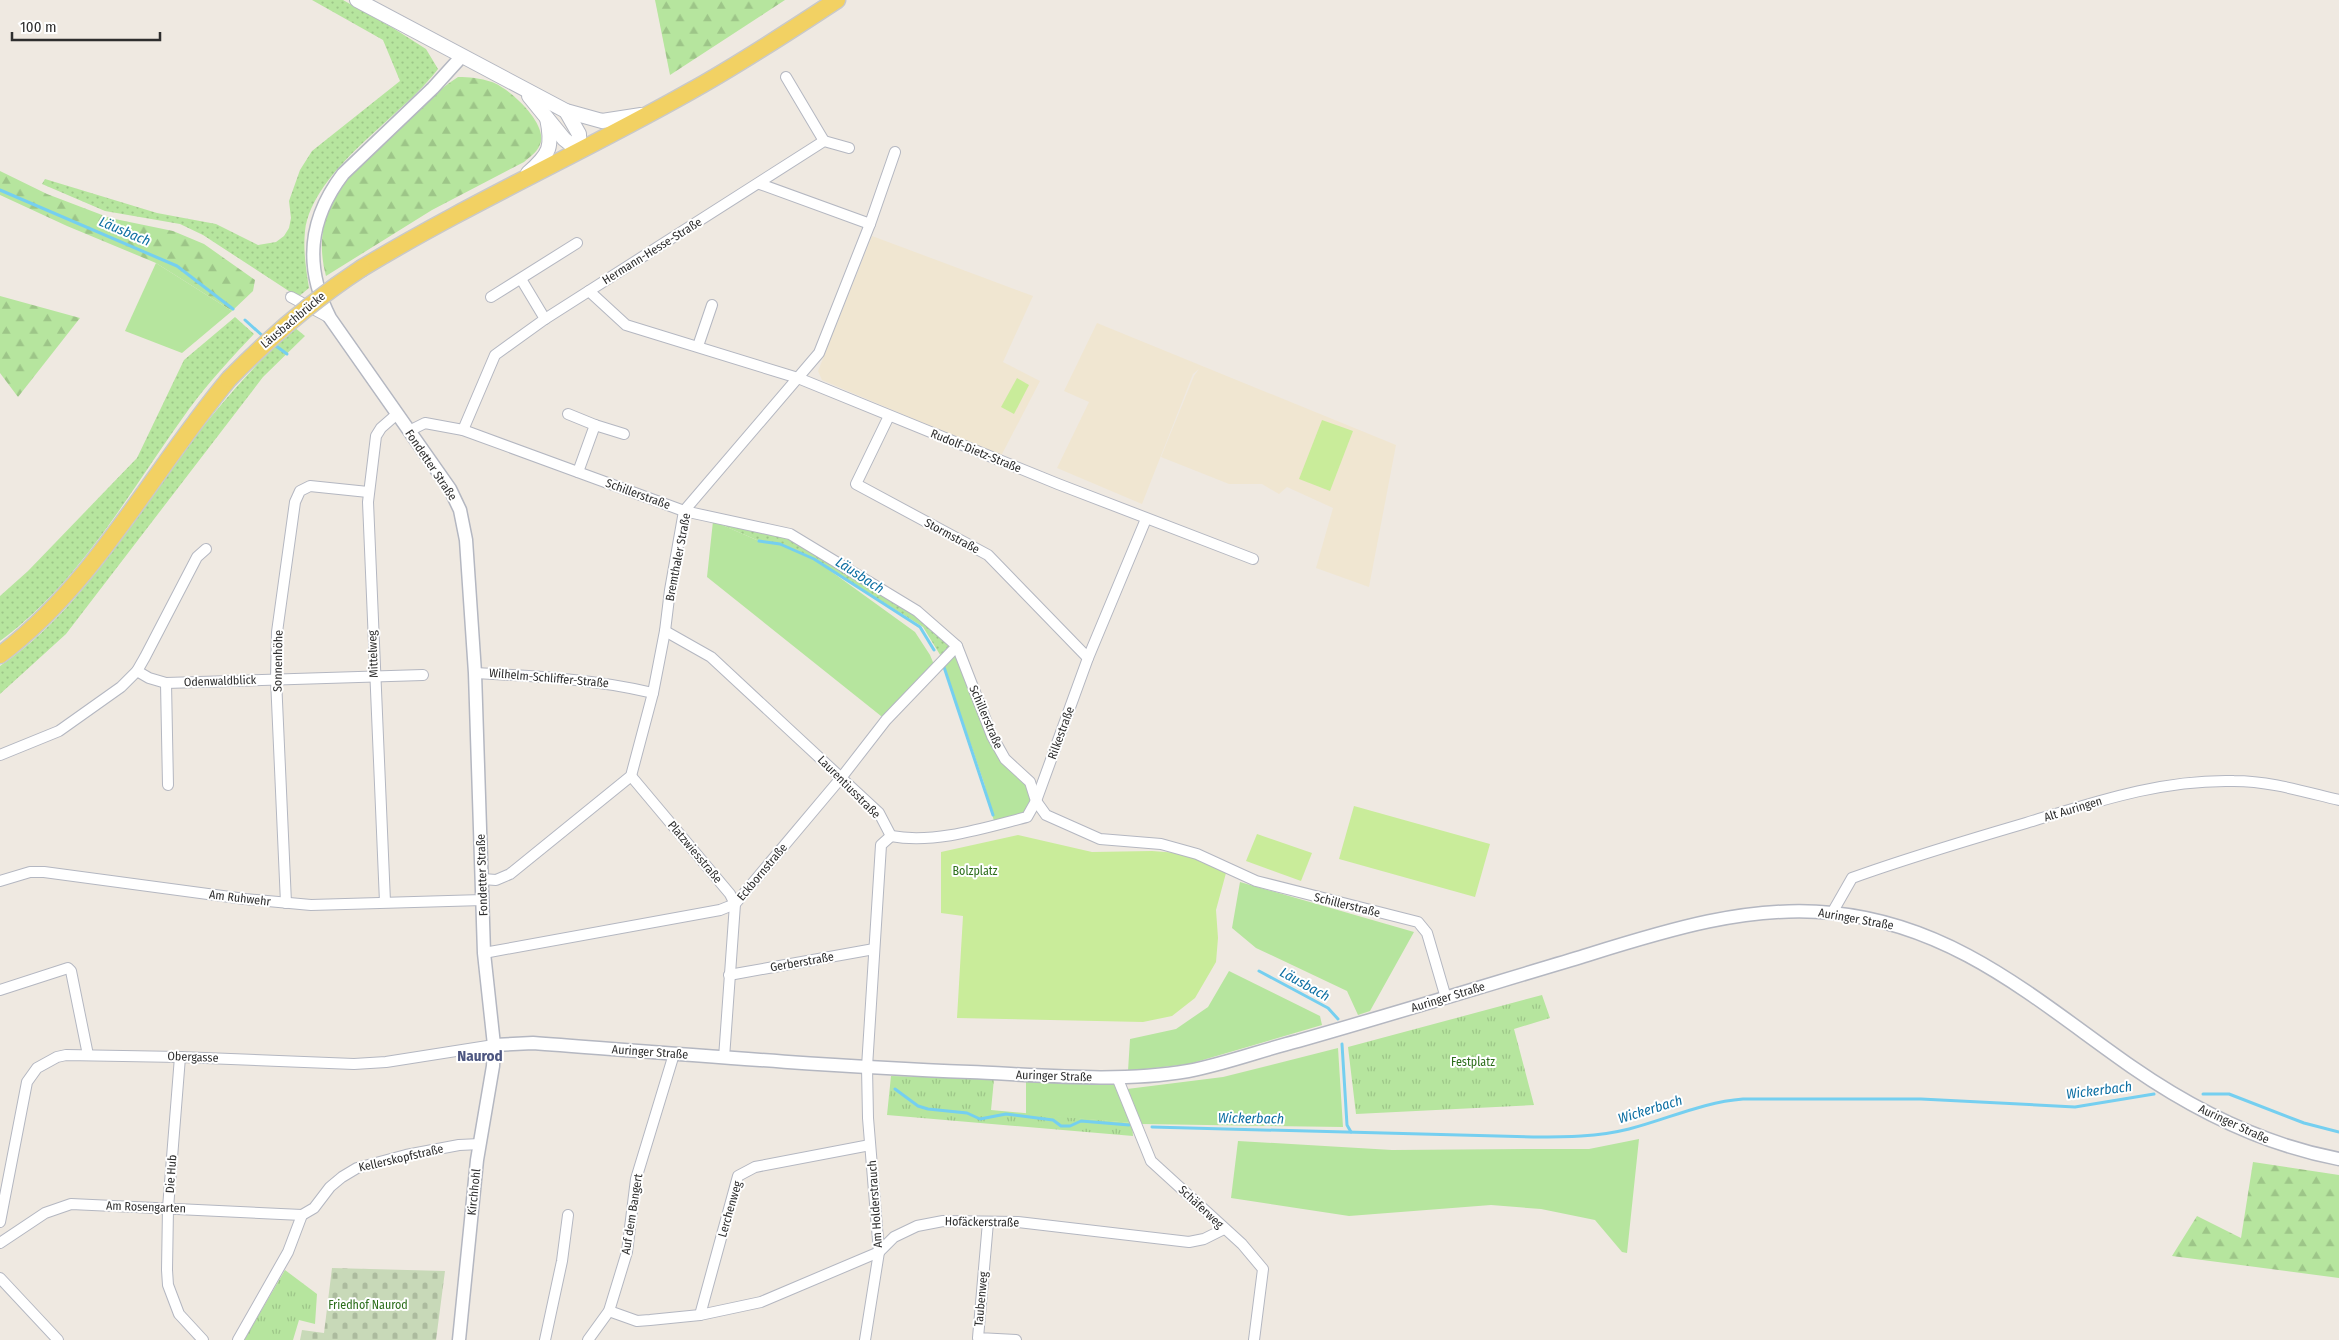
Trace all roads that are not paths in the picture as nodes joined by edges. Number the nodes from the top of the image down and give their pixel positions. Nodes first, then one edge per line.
1 (357, 0) edge
2 (837, 0) edge
3 (462, 56) junction
4 (786, 77) dead end
5 (517, 85) junction
6 (566, 111) junction
7 (649, 113) junction
8 (546, 115) junction
9 (824, 141) junction
10 (849, 148) dead end
11 (579, 151) junction
12 (895, 152) dead end
13 (514, 183) junction
14 (760, 184) junction
15 (870, 224) junction
16 (577, 243) dead end
17 (521, 279) junction
18 (589, 291) junction
19 (491, 297) dead end
20 (291, 298) dead end
21 (712, 305) dead end
22 (330, 318) junction
23 (544, 319) junction
24 (698, 346) junction
25 (798, 378) junction
26 (397, 414) junction
27 (568, 414) dead end
28 (889, 416) junction
29 (595, 425) junction
30 (463, 430) junction
31 (409, 431) junction
32 (624, 434) dead end
33 (578, 472) junction
34 (368, 492) junction
35 (684, 511) junction
36 (1146, 519) junction
37 (206, 549) dead end
38 (1253, 559) dead end
39 (665, 632) junction
40 (957, 646) junction
41 (0, 655) edge
42 (1088, 658) junction
43 (137, 671) junction
44 (474, 672) junction
45 (423, 675) dead end
46 (374, 677) junction
47 (276, 679) junction
48 (166, 683) junction
49 (653, 693) junction
50 (0, 755) edge
51 (631, 776) junction
52 (841, 778) junction
53 (168, 785) dead end
54 (2339, 800) edge
55 (1036, 802) junction
56 (891, 836) junction
57 (482, 879) junction
58 (0, 880) edge
59 (483, 900) junction
60 (385, 902) junction
61 (286, 903) junction
62 (736, 904) junction
63 (1832, 912) junction
64 (874, 948) junction
65 (484, 953) junction
66 (729, 975) junction
67 (0, 990) edge
68 (1446, 998) junction
69 (494, 1045) junction
70 (674, 1054) junction
71 (88, 1055) junction
72 (180, 1057) junction
73 (724, 1058) junction
74 (867, 1068) junction
75 (1116, 1077) junction
76 (480, 1144) junction
77 (870, 1145) junction
78 (2339, 1159) edge
79 (1, 1207) edge
80 (168, 1208) junction
81 (568, 1214) dead end
82 (302, 1215) junction
83 (0, 1222) edge
84 (988, 1222) junction
85 (1224, 1229) junction
86 (1, 1238) edge
87 (879, 1252) junction
88 (0, 1278) edge
89 (609, 1310) junction
90 (700, 1315) junction
91 (58, 1340) edge
92 (203, 1340) edge
93 (238, 1340) edge
94 (459, 1340) edge
95 (545, 1340) edge
96 (588, 1340) edge
97 (866, 1340) edge
98 (1016, 1340) edge
99 (1254, 1340) edge

1 - 3 main road
2 - 7 main road, Läusbachbrücke
3 - 5 main road
3 - 22 street, Fondetter Straße
4 - 9 street
5 - 6 main road
5 - 8 main road
6 - 7 main road
6 - 11 main road
7 - 11 main road, Läusbachbrücke
8 - 11 main road
8 - 13 main road
9 - 10 street
9 - 14 street, Hermann-Hesse-Straße
11 - 13 main road, Läusbachbrücke
12 - 15 street, Bremthaler Straße
13 - 41 main road, Läusbachbrücke, bridge
14 - 15 street
14 - 18 street, Hermann-Hesse-Straße
15 - 25 street, Bremthaler Straße
16 - 17 street
17 - 19 street
17 - 23 street
18 - 23 street, Hermann-Hesse-Straße
18 - 24 street, Rudolf-Dietz-Straße
20 - 22 street
21 - 24 street
22 - 26 street, Fondetter Straße
23 - 30 street, Hermann-Hesse-Straße
24 - 25 street, Rudolf-Dietz-Straße
25 - 28 street, Rudolf-Dietz-Straße
25 - 35 street, Bremthaler Straße
26 - 31 street, Fondetter Straße
26 - 34 street, Mittelweg
27 - 29 street
28 - 36 street, Rudolf-Dietz-Straße
28 - 42 street, Stormstraße
29 - 32 street
29 - 33 street
30 - 31 street, Schillerstraße
30 - 33 street, Schillerstraße
31 - 44 street, Fondetter Straße
33 - 35 street, Schillerstraße
34 - 46 street, Mittelweg
34 - 47 street, Sonnenhöhe
35 - 39 street, Bremthaler Straße
35 - 40 street, Schillerstraße
36 - 38 street, Rudolf-Dietz-Straße
36 - 42 street, Rilkestraße
37 - 43 street
39 - 49 street, Bremthaler Straße
39 - 52 street, Laurentiusstraße
40 - 52 street, Eckbornstraße
40 - 55 street, Schillerstraße
42 - 55 street, Rilkestraße
43 - 48 street, Odenwaldblick
43 - 50 street
44 - 49 street, Wilhelm-Schliffer-Straße
44 - 57 street, Fondetter Straße
45 - 46 street, Odenwaldblick
46 - 47 street, Odenwaldblick
46 - 60 street, Mittelweg
47 - 48 street, Odenwaldblick
47 - 61 street, Sonnenhöhe
48 - 53 street, Odenwaldblick
49 - 51 street, Bremthaler Straße
51 - 57 street
51 - 62 street, Platzwiesstraße
52 - 56 street, Laurentiusstraße
52 - 62 street, Eckbornstraße
54 - 63 street, Alt Auringen
55 - 56 street, Rilkestraße
55 - 68 street, Schillerstraße
56 - 64 street
57 - 59 street, Fondetter Straße
58 - 61 street, Am Ruhwehr
59 - 60 street, Am Ruhwehr
59 - 65 street, Fondetter Straße
60 - 61 street, Am Ruhwehr
62 - 65 street, Eckbornstraße
62 - 66 street
63 - 68 street, Auringer Straße
63 - 78 street, Auringer Straße
64 - 66 street, Gerberstraße
64 - 74 street
65 - 69 street, Fondetter Straße
66 - 73 street
67 - 71 street
68 - 75 street, Auringer Straße
69 - 70 street, Auringer Straße
69 - 72 street, Obergasse
69 - 76 street, Kirchhohl
70 - 73 street, Auringer Straße
70 - 89 street, Auf dem Bangert
71 - 72 street, Obergasse
71 - 79 street, Obergasse
72 - 80 street, Die Hub
73 - 74 street, Auringer Straße
74 - 75 street, Auringer Straße
74 - 77 street, Am Holderstrauch
75 - 85 street, Schäferweg
76 - 82 street, Kellerskopfstraße
76 - 94 street, Kirchhohl
77 - 87 street, Am Holderstrauch
77 - 90 street, Lerchenweg
79 - 83 street, Obergasse
80 - 82 street, Am Rosengarten
80 - 86 street, Am Rosengarten
80 - 92 street, Die Hub
81 - 95 street
82 - 93 street, Kellerskopfstraße
84 - 85 street, Hofäckerstraße
84 - 87 street, Hofäckerstraße
84 - 98 street, Taubenweg
85 - 99 street, Schäferweg
87 - 90 street, Hofäckerstraße
87 - 97 street, Am Holderstrauch
88 - 91 street
89 - 90 street, Hofäckerstraße
89 - 96 street, Auf dem Bangert

